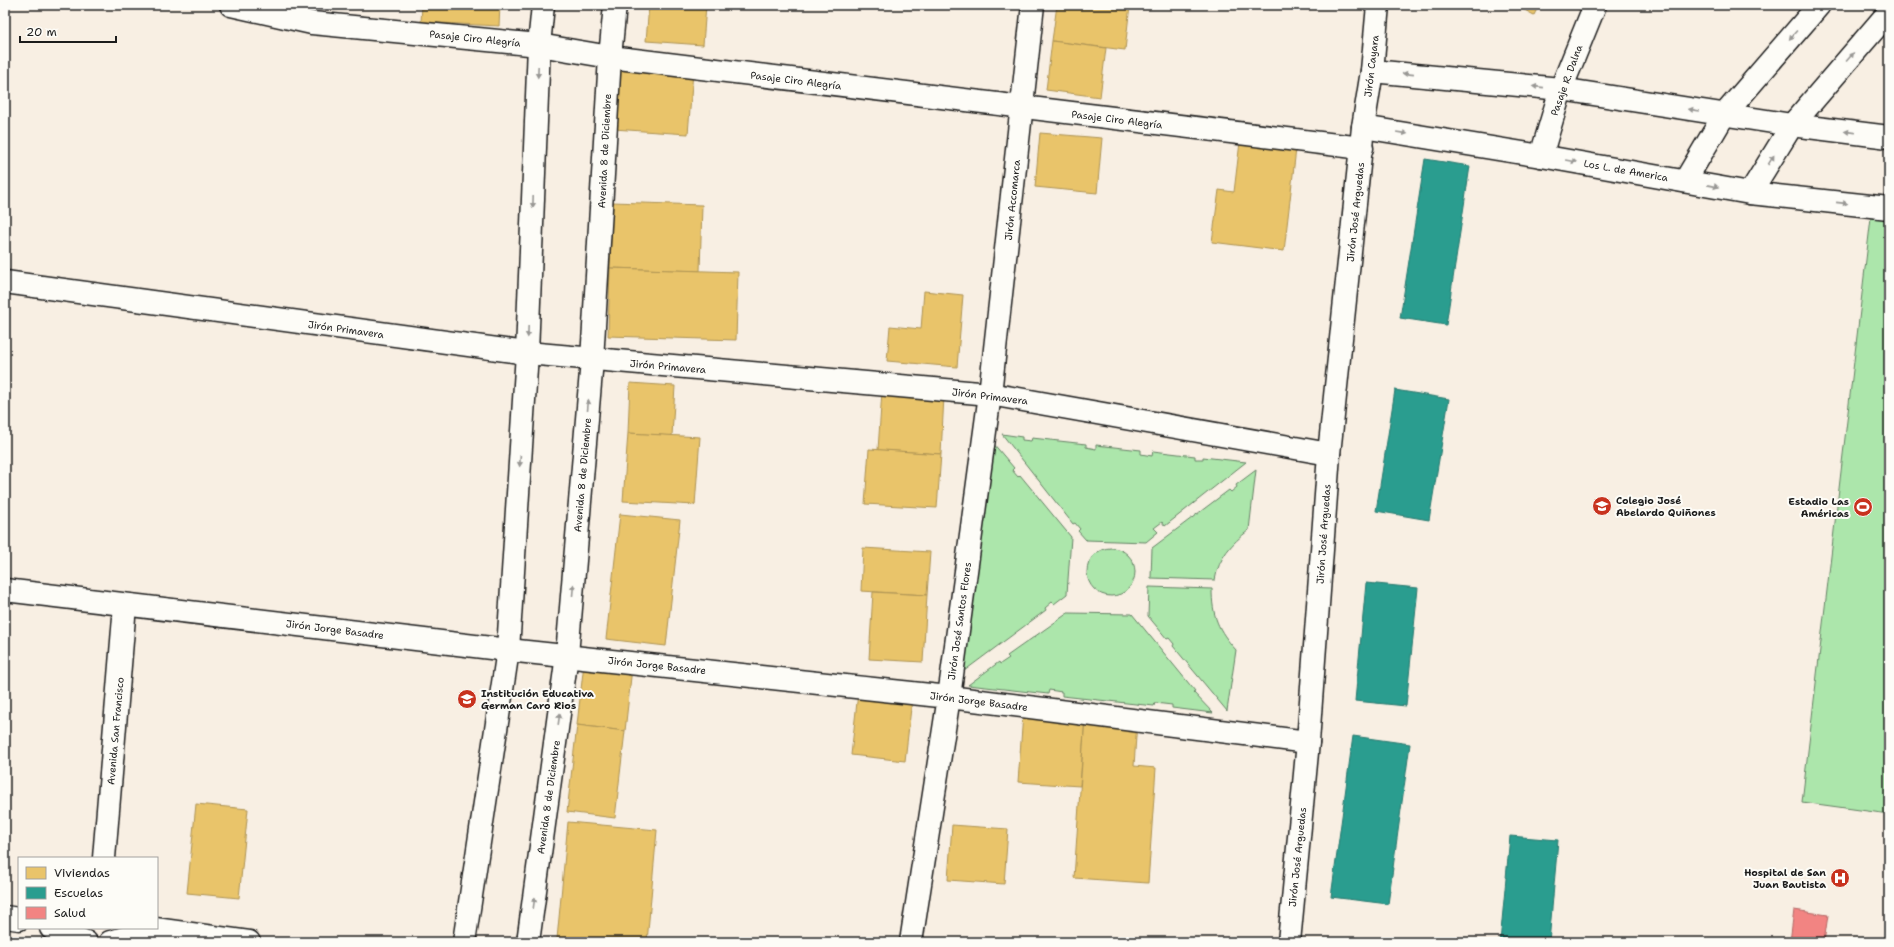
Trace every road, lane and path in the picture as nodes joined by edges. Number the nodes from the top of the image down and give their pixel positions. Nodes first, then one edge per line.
1 (231, 5) edge
2 (543, 5) edge
3 (615, 5) edge
4 (1033, 5) edge
5 (1378, 5) edge
6 (1595, 5) edge
7 (1818, 5) edge
8 (1889, 12) edge
9 (539, 45) junction
10 (610, 58) junction
11 (1372, 71) junction
12 (1561, 89) junction
13 (1022, 108) junction
14 (1724, 115) junction
15 (1792, 125) junction
16 (1889, 137) edge
17 (1362, 138) junction
18 (1541, 156) junction
19 (1685, 181) junction
20 (1750, 193) junction
21 (1889, 208) edge
22 (5, 282) edge
23 (528, 353) junction
24 (592, 360) junction
25 (990, 394) junction
26 (1329, 454) junction
27 (5, 590) edge
28 (125, 604) junction
29 (508, 650) junction
30 (567, 655) junction
31 (949, 697) junction
32 (1308, 742) junction
33 (104, 857) edge
34 (5, 916) edge
35 (18, 919) edge
36 (54, 929) edge
37 (98, 929) edge
38 (86, 942) edge
39 (96, 942) edge
40 (110, 942) edge
41 (249, 942) edge
42 (464, 942) edge
43 (528, 942) edge
44 (911, 942) edge
45 (1289, 942) edge

1 - 9 street, Pasaje Ciro Alegría
2 - 9 street
3 - 10 street, Avenida 8 de Diciembre
4 - 13 street, Jirón Accomarca
5 - 11 street, Jirón Cayara
6 - 12 street, Pasaje R. Dalna
7 -> 14 street
15 -> 8 street
9 - 10 street, Pasaje Ciro Alegría
9 -> 23 street
10 - 13 street, Pasaje Ciro Alegría
10 - 24 street, Avenida 8 de Diciembre
12 -> 11 street
11 - 17 street, Jirón Cayara
14 -> 12 street
12 - 18 street, Pasaje R. Dalna
13 - 17 street, Pasaje Ciro Alegría
13 - 25 street, Jirón Accomarca
14 - 15 street
14 - 19 street
16 -> 15 street
20 -> 15 street
17 -> 18 street, Los L. de America
17 - 26 street, Jirón José Arguedas
18 -> 19 street, Los L. de America
19 -> 20 street, Los L. de America
20 -> 21 street, Los L. de America
22 - 23 street, Jirón Primavera
23 - 24 street, Jirón Primavera
23 -> 29 street
24 - 25 street, Jirón Primavera
30 -> 24 street, Avenida 8 de Diciembre
25 - 26 street, Jirón Primavera
25 - 31 street, Jirón José Santos Flores
26 - 32 street, Jirón José Arguedas
27 - 28 street, Jirón Jorge Basadre
28 - 29 street, Jirón Jorge Basadre
28 - 33 street, Avenida San Francisco
29 - 30 street, Jirón Jorge Basadre
29 - 42 street
30 - 31 street, Jirón Jorge Basadre
43 -> 30 street, Avenida 8 de Diciembre
31 - 32 street, Jirón Jorge Basadre
31 - 44 street, Jirón José Santos Flores
32 - 45 street, Jirón José Arguedas
34 - 35 street
36 - 38 street
37 - 39 street
40 - 41 street

